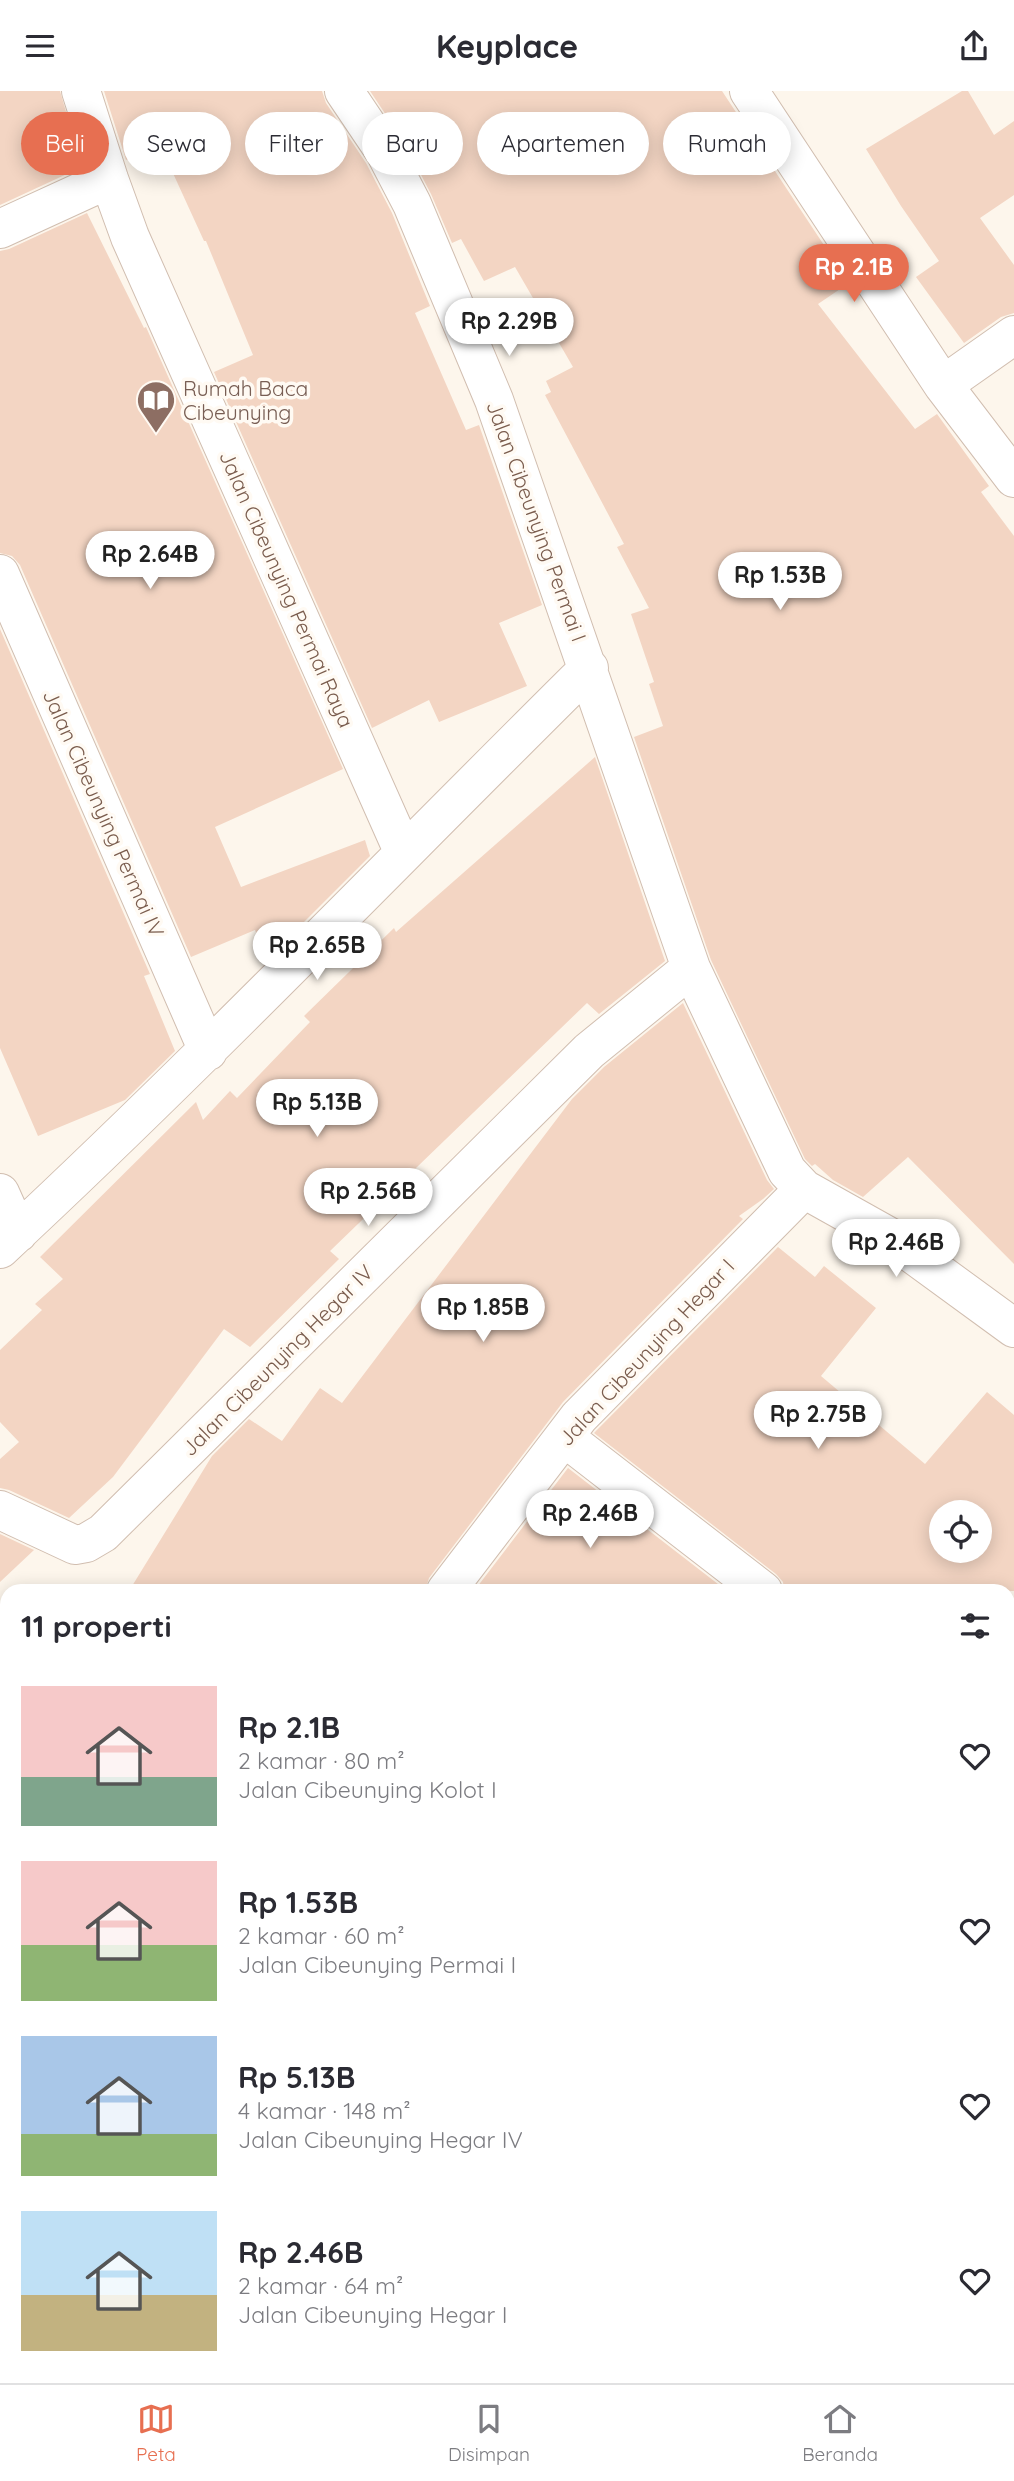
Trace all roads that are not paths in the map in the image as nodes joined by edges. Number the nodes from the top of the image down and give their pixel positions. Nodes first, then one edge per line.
1 (81, 91) edge
2 (344, 91) edge
3 (748, 91) edge
4 (109, 179) junction
5 (0, 229) edge
6 (1014, 335) edge
7 (943, 385) junction
8 (1014, 478) edge
9 (0, 574) edge
10 (589, 668) junction
11 (403, 851) junction
12 (691, 968) junction
13 (208, 1051) junction
14 (804, 1189) junction
15 (0, 1193) edge
16 (9, 1241) edge
17 (1014, 1328) edge
18 (564, 1437) junction
19 (0, 1510) edge
20 (451, 1584) edge
21 (754, 1584) edge

1 - 4 street, Jalan Cibeunying Permai Raya
2 - 10 street, Jalan Cibeunying Permai I
3 - 7 street
4 - 5 street
4 - 11 street, Jalan Cibeunying Permai Raya
6 - 7 street
7 - 8 street
9 - 13 street, Jalan Cibeunying Permai IV
10 - 11 street
10 - 12 street, Jalan Cibeunying Permai I
11 - 13 street
12 - 14 street, Jalan Cibeunying Permai I
12 - 19 street, Jalan Cibeunying Hegar IV
13 - 16 street
14 - 17 street
14 - 18 street, Jalan Cibeunying Hegar I
15 - 16 street
18 - 20 street, Jalan Cibeunying Hegar I
18 - 21 street

